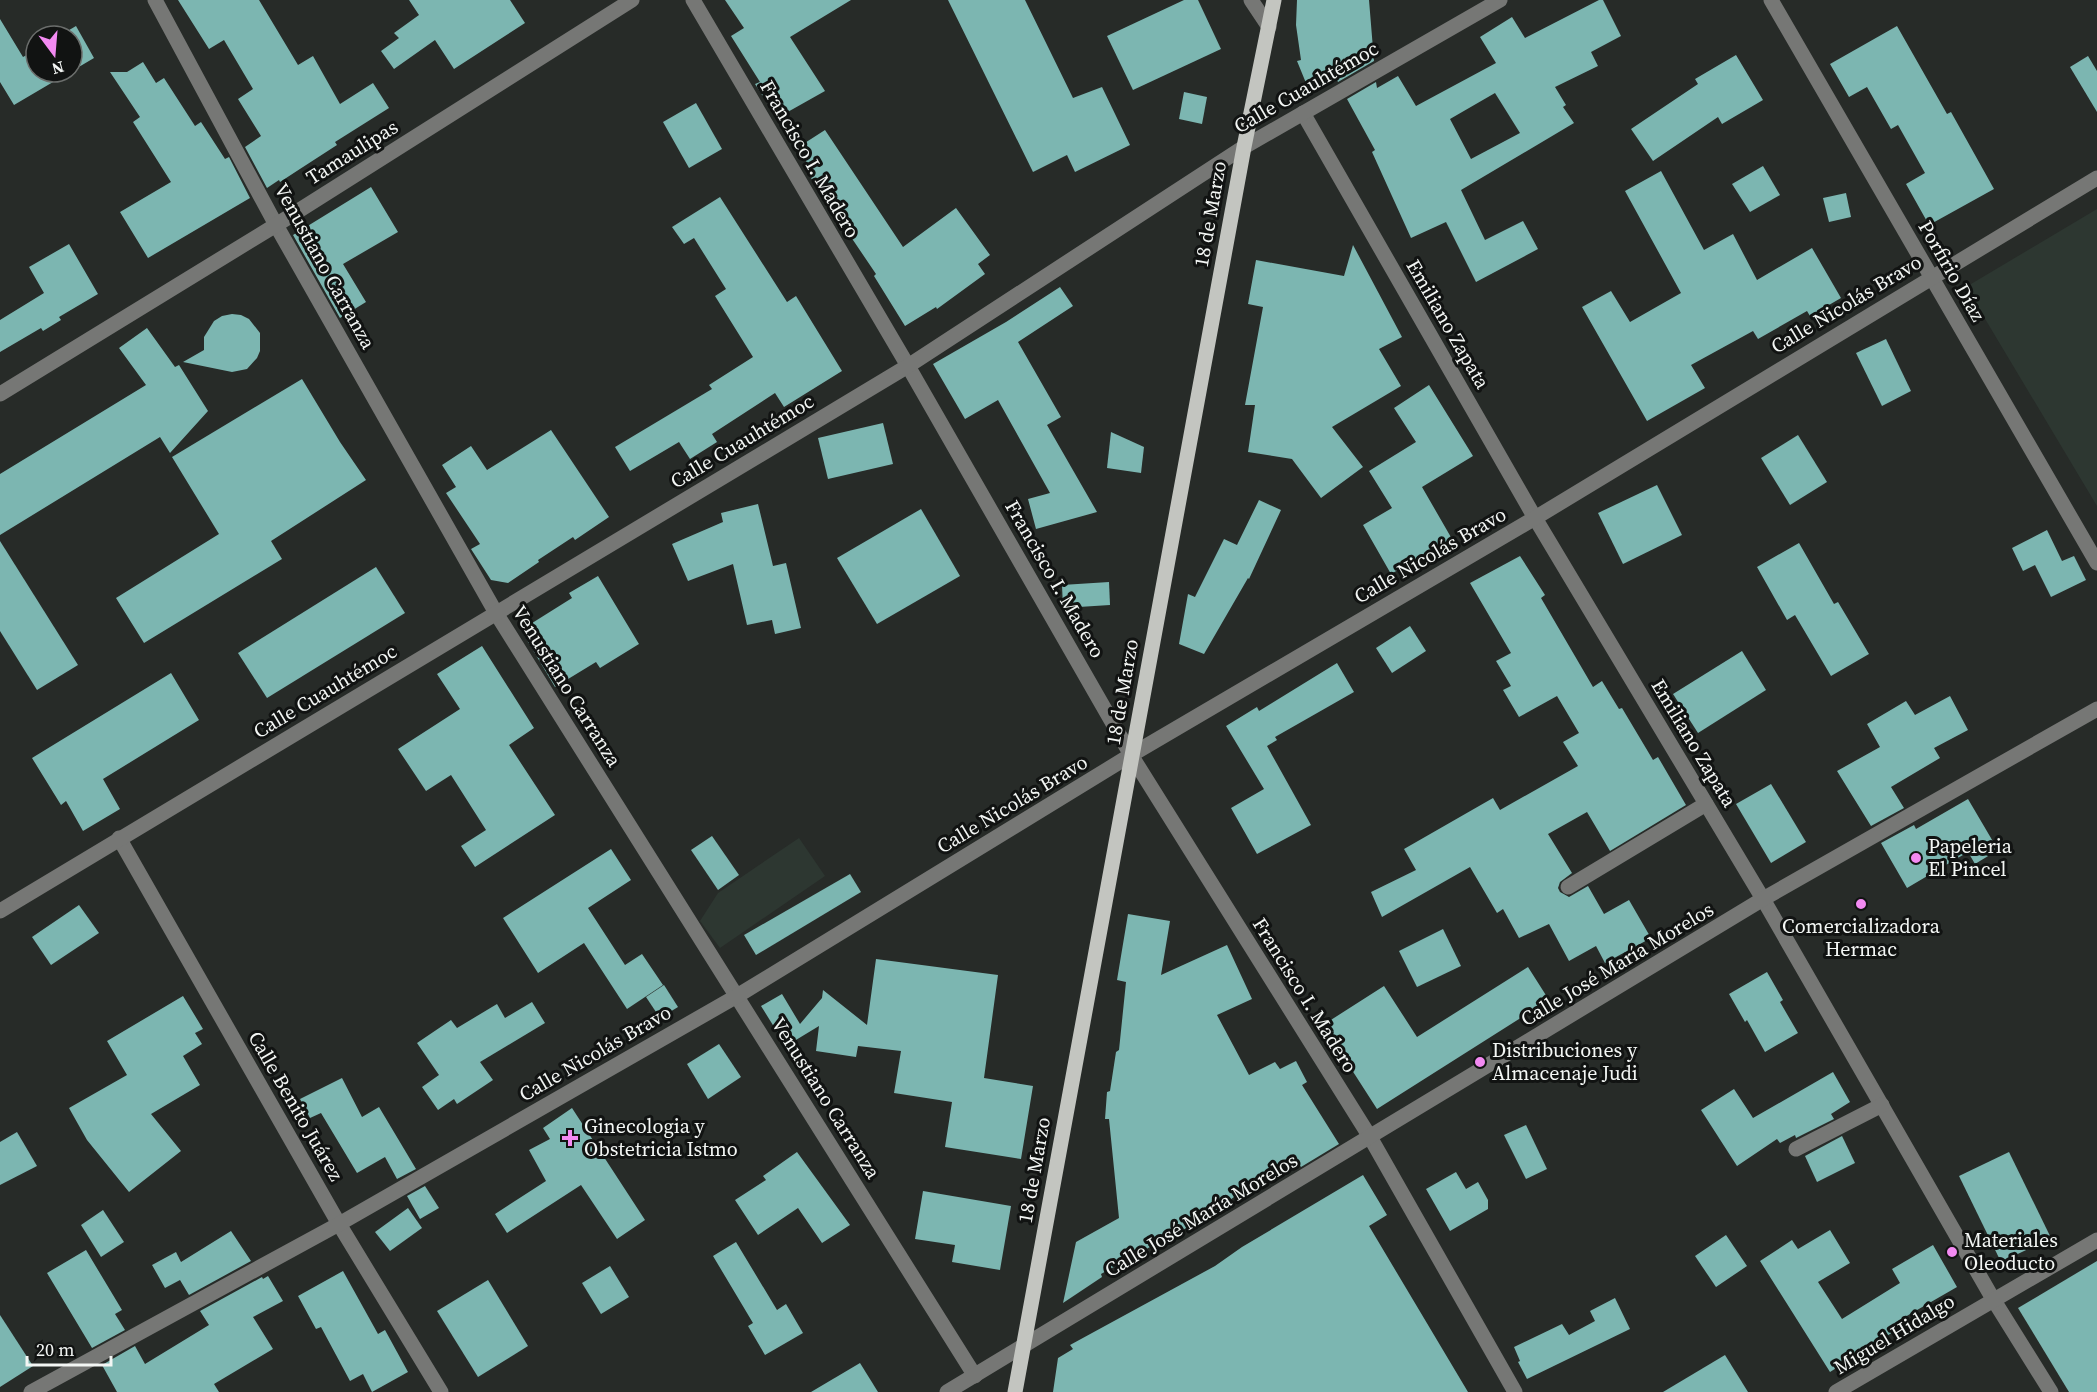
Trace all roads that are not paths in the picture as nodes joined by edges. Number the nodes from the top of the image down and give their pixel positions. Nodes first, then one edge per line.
1 (155, 0) edge
2 (632, 0) edge
3 (693, 0) edge
4 (1251, 0) edge
5 (1274, 0) edge
6 (1500, 0) edge
7 (1771, 0) edge
8 (1269, 27) junction
9 (1303, 113) junction
10 (1244, 147) junction
11 (2097, 178) edge
12 (276, 225) junction
13 (1931, 277) junction
14 (908, 366) junction
15 (0, 394) edge
16 (1535, 518) junction
17 (2097, 563) edge
18 (496, 613) junction
19 (2097, 709) edge
20 (1131, 755) junction
21 (1706, 804) junction
22 (119, 838) junction
23 (1568, 887) dead end
24 (1763, 900) junction
25 (0, 911) edge
26 (737, 996) junction
27 (1882, 1105) junction
28 (1370, 1137) junction
29 (1796, 1149) dead end
30 (339, 1224) junction
31 (2097, 1240) edge
32 (1993, 1299) junction
33 (1023, 1347) junction
34 (975, 1376) junction
35 (31, 1392) edge
36 (441, 1392) edge
37 (947, 1392) edge
38 (1015, 1392) edge
39 (1515, 1392) edge
40 (1836, 1392) edge
41 (2051, 1392) edge

1 - 12 street, Venustiano Carranza
2 - 12 street, Tamaulipas
3 - 14 street, Francisco I. Madero
4 - 8 street
5 - 8 main road, 18 de Marzo
6 - 9 street, Calle Cuauhtémoc
7 - 13 street, Porfirio Díaz
8 - 10 main road, 18 de Marzo
9 - 10 street, Calle Cuauhtémoc
9 - 16 street, Emiliano Zapata
10 - 14 street, Calle Cuauhtémoc
10 - 20 main road, 18 de Marzo
11 - 13 street, Calle Nicolás Bravo
12 - 15 street, Tamaulipas
12 - 18 street, Venustiano Carranza
13 - 16 street, Calle Nicolás Bravo
13 - 17 street, Porfirio Díaz
14 - 18 street, Calle Cuauhtémoc
14 - 20 street, Francisco I. Madero
16 - 20 street, Calle Nicolás Bravo
16 - 21 street, Emiliano Zapata
18 - 22 street, Calle Cuauhtémoc
18 - 26 street, Venustiano Carranza
19 - 24 street, Calle José María Morelos
20 - 26 street, Calle Nicolás Bravo
20 - 28 street, Francisco I. Madero
20 - 33 main road, 18 de Marzo
21 - 23 street
21 - 24 street, Emiliano Zapata
22 - 25 street, Calle Cuauhtémoc
22 - 30 street, Calle Benito Juárez
24 - 27 street, Emiliano Zapata
24 - 28 street, Calle José María Morelos
26 - 30 street, Calle Nicolás Bravo
26 - 34 street, Venustiano Carranza
27 - 29 street
27 - 32 street, Emiliano Zapata
28 - 33 street, Calle José María Morelos
28 - 39 street, Francisco I. Madero
30 - 35 street, Calle Nicolás Bravo
30 - 36 street, Calle Benito Juárez
31 - 32 street, Miguel Hidalgo
32 - 40 street, Miguel Hidalgo
32 - 41 street, Emiliano Zapata
33 - 34 street, Calle José María Morelos
33 - 38 main road, 18 de Marzo
34 - 37 street, Calle José María Morelos

